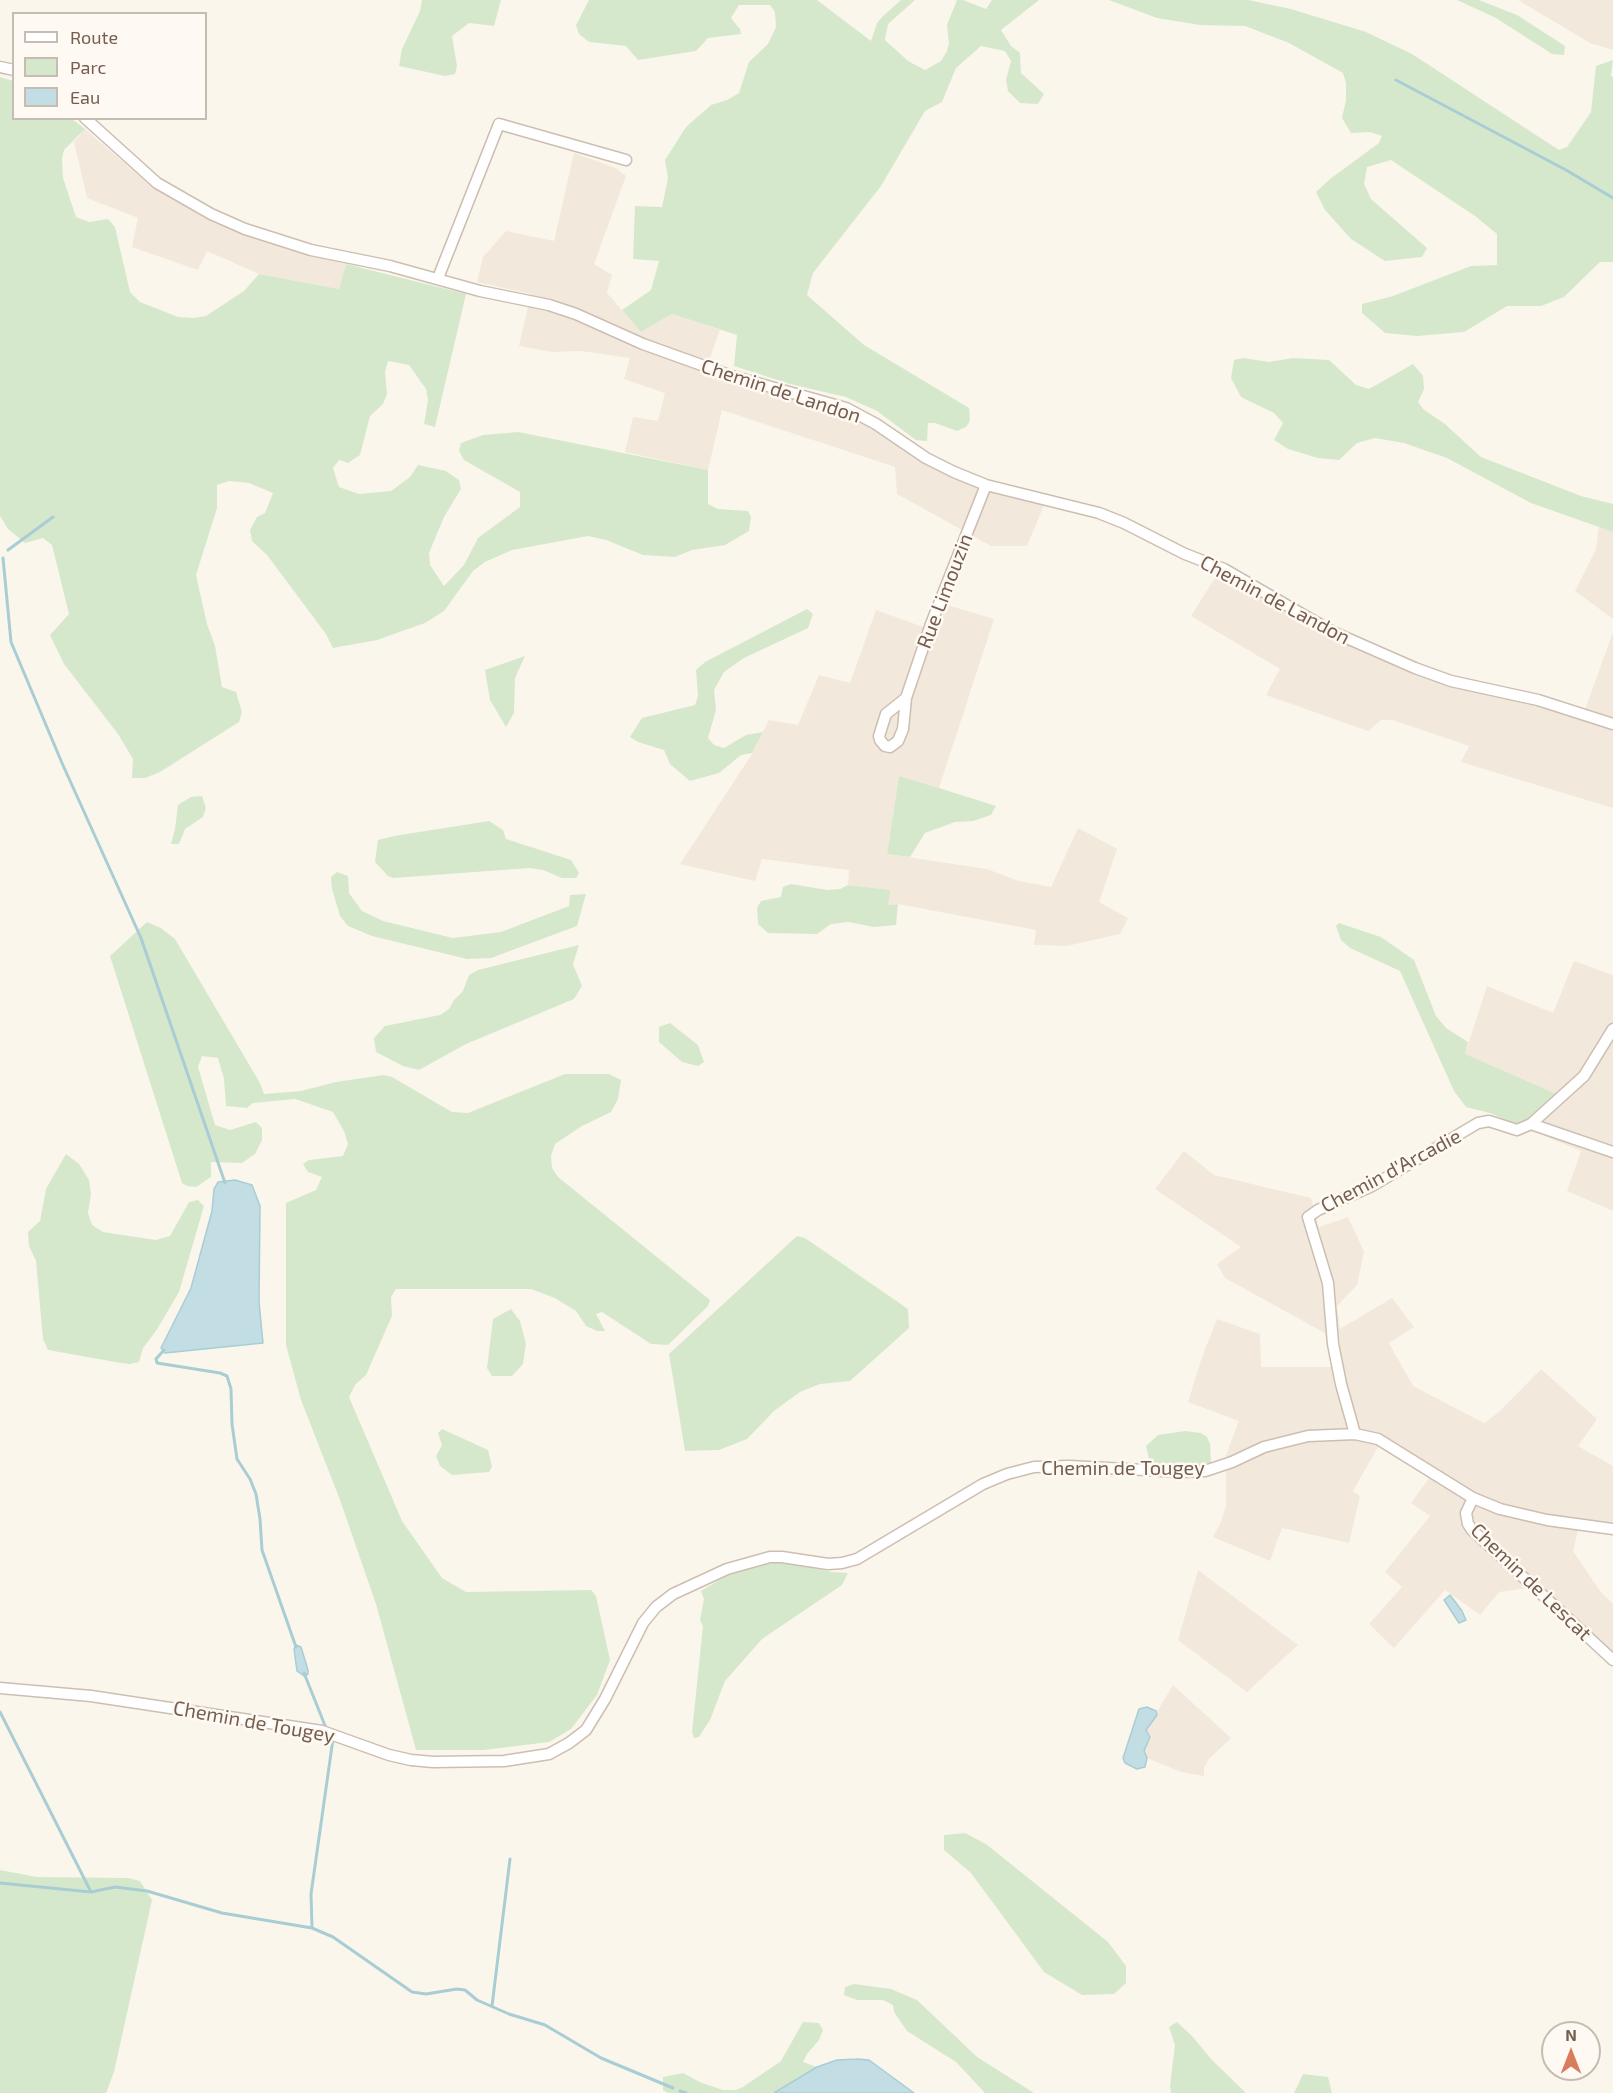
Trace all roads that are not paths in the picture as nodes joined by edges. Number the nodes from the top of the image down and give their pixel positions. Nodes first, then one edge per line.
1 (87, 120) edge
2 (626, 160) dead end
3 (438, 278) junction
4 (986, 485) junction
5 (906, 698) dead end
6 (1613, 724) edge
7 (1613, 1029) edge
8 (1532, 1124) junction
9 (1613, 1152) edge
10 (1355, 1434) junction
11 (1473, 1498) junction
12 (1613, 1529) edge
13 (1613, 1660) edge
14 (0, 1688) edge

1 - 3 street, Chemin de Landon
2 - 3 street
3 - 4 street, Chemin de Landon
4 - 5 street, Rue Limouzin
4 - 6 street, Chemin de Landon
7 - 8 street
8 - 9 street
8 - 10 street, Chemin d'Arcadie
10 - 11 street, Chemin de Tougey
10 - 14 street, Chemin de Tougey
11 - 12 street, Chemin de Tougey
11 - 13 street, Chemin de Lescat

